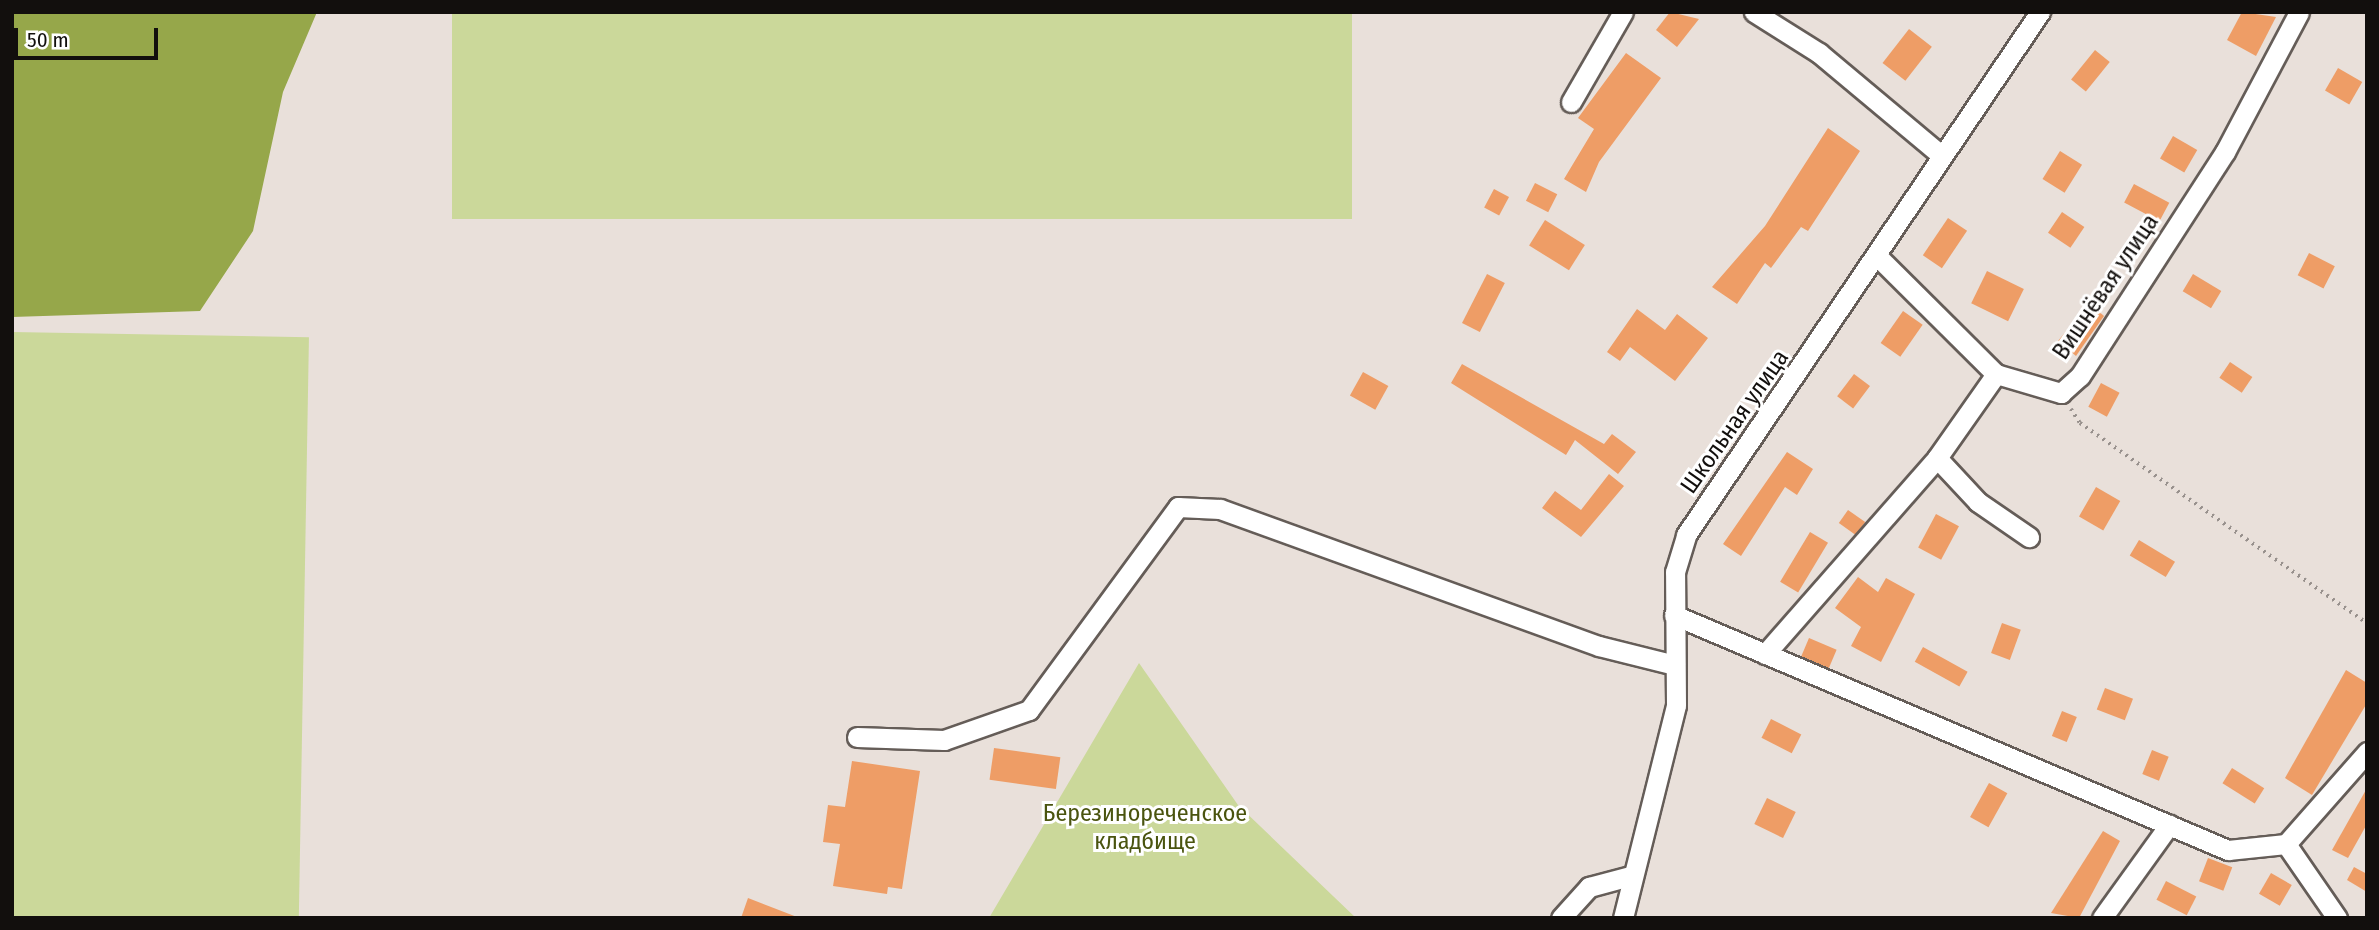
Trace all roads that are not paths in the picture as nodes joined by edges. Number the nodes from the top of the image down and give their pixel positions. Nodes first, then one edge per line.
1 (1623, 12) edge
2 (1754, 12) edge
3 (2040, 12) edge
4 (2299, 12) edge
5 (1571, 102) dead end
6 (1942, 156) junction
7 (1879, 258) junction
8 (1996, 373) junction
9 (1937, 458) junction
10 (2029, 537) dead end
11 (1674, 615) junction
12 (1765, 654) junction
13 (1675, 665) junction
14 (857, 737) dead end
15 (2367, 752) edge
16 (2169, 825) junction
17 (2286, 844) junction
18 (1630, 876) junction
19 (1561, 918) edge
20 (1623, 918) edge
21 (2102, 918) edge
22 (2337, 918) edge

1 - 5 street
2 - 6 street
3 - 6 street, Школьная улица
4 - 8 street, Вишнёвая улица
6 - 7 street, Школьная улица
7 - 8 street
7 - 11 street, Школьная улица
8 - 9 street
9 - 10 street
9 - 12 street
11 - 12 street
11 - 13 street, Школьная улица
12 - 16 street
13 - 14 street
13 - 18 street, Школьная улица
15 - 17 street
16 - 17 street
16 - 21 street
17 - 22 street
18 - 19 street
18 - 20 street, Школьная улица

